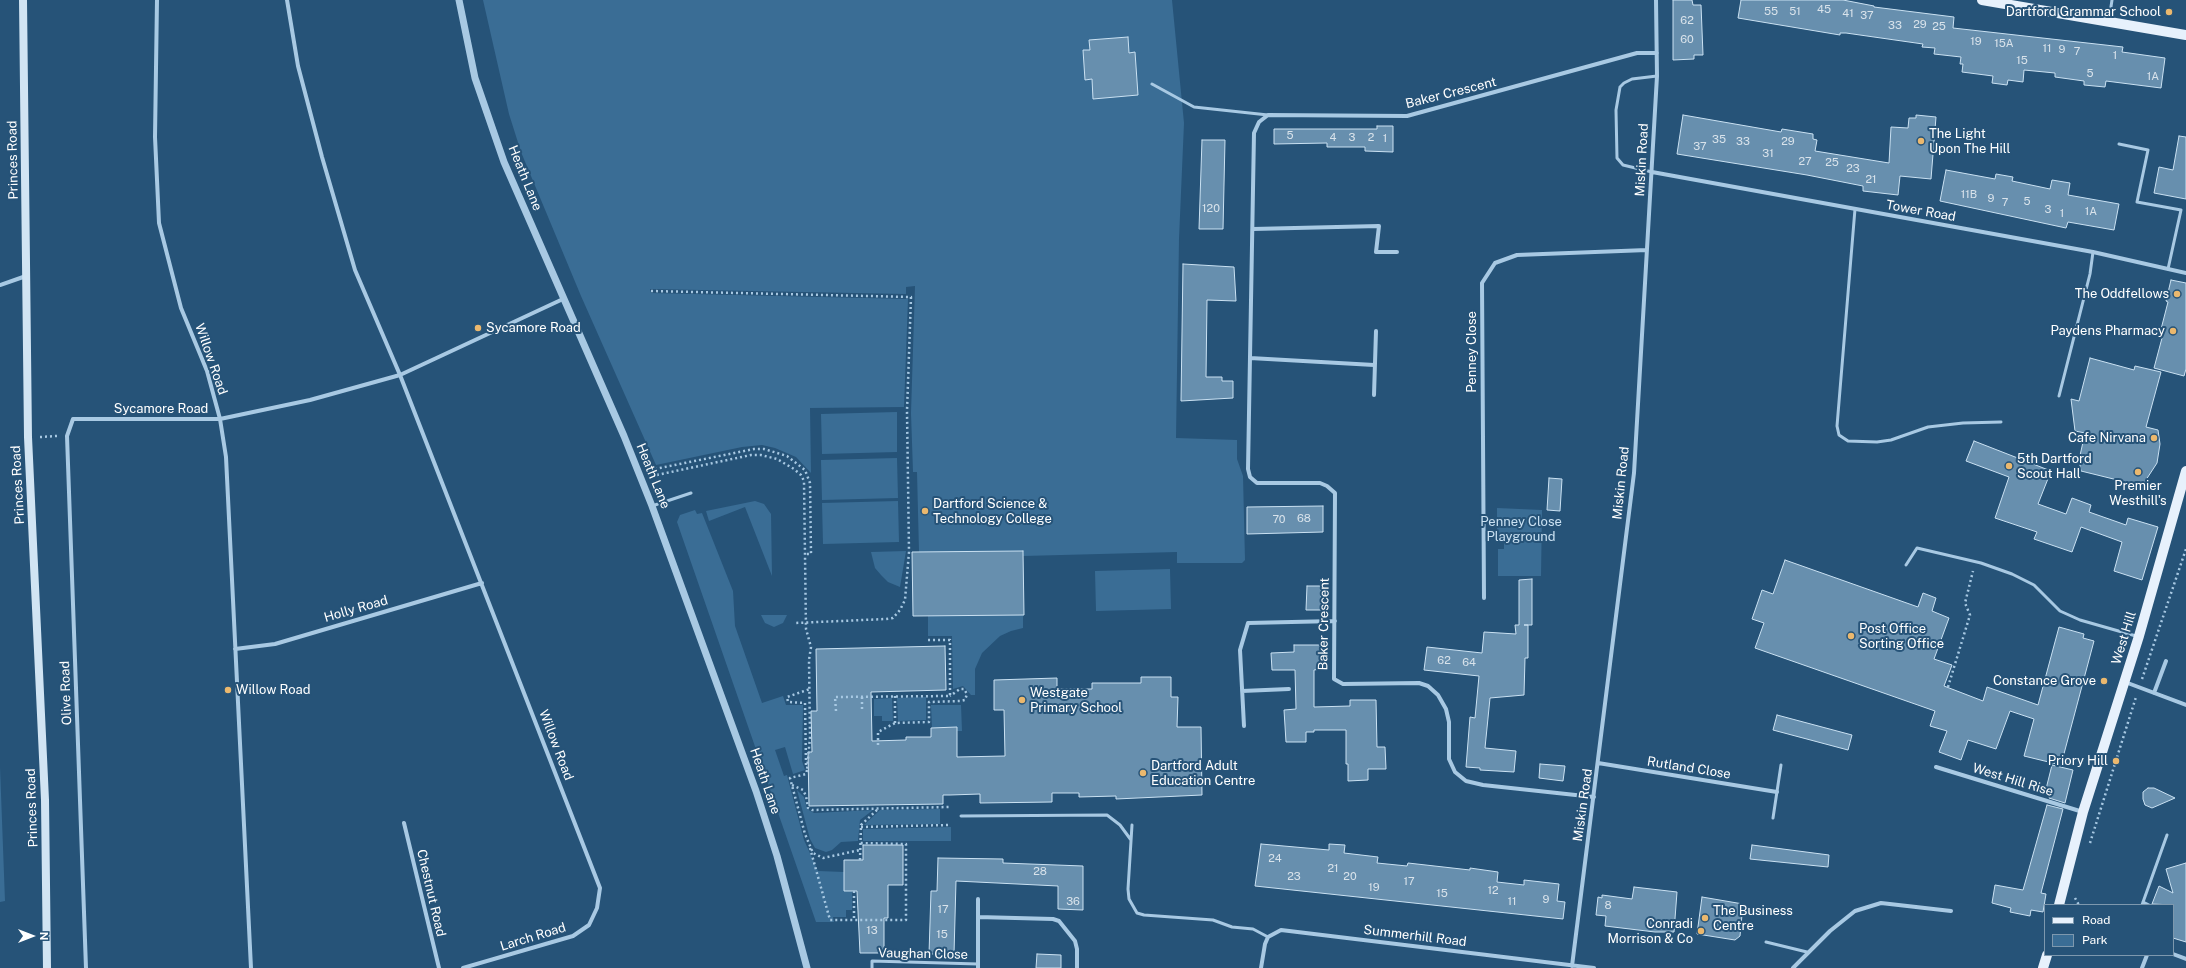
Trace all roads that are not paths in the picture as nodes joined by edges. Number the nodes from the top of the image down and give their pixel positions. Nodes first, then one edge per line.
1 (23, 0) edge
2 (157, 0) edge
3 (287, 0) edge
4 (458, 0) edge
5 (1656, 0) edge
6 (1982, 0) edge
7 (2112, 0) edge
8 (2109, 21) junction
9 (2186, 36) edge
10 (1657, 53) junction
11 (1657, 76) junction
12 (1152, 84) dead end
13 (1268, 115) junction
14 (2119, 144) dead end
15 (1652, 172) junction
16 (1854, 209) junction
17 (1253, 229) junction
18 (1647, 250) junction
19 (1397, 252) dead end
20 (2091, 252) junction
21 (2168, 268) junction
22 (2186, 273) edge
23 (27, 275) junction
24 (0, 285) edge
25 (563, 299) junction
26 (1376, 331) dead end
27 (1250, 358) junction
28 (1374, 365) junction
29 (400, 375) junction
30 (1374, 395) dead end
31 (2059, 396) dead end
32 (73, 419) joint
33 (220, 419) junction
34 (2001, 422) dead end
35 (2186, 471) edge
36 (691, 493) dead end
37 (652, 506) junction
38 (1906, 565) dead end
39 (482, 583) junction
40 (1484, 598) dead end
41 (1335, 621) junction
42 (2139, 636) junction
43 (235, 649) junction
44 (2166, 661) dead end
45 (2124, 682) junction
46 (1289, 689) dead end
47 (1242, 691) junction
48 (2154, 693) junction
49 (2186, 705) edge
50 (1244, 726) dead end
51 (1598, 764) junction
52 (1781, 765) dead end
53 (1936, 767) dead end
54 (1777, 792) junction
55 (1594, 797) junction
56 (2083, 812) junction
57 (962, 816) dead end
58 (1773, 818) dead end
59 (404, 823) dead end
60 (1132, 825) dead end
61 (2167, 835) dead end
62 (1131, 840) junction
63 (978, 899) dead end
64 (2059, 904) edge
65 (2143, 904) edge
66 (597, 908) joint
67 (1951, 911) dead end
68 (978, 917) junction
69 (1268, 937) junction
70 (1766, 942) dead end
71 (1807, 952) junction
72 (2174, 954) edge
73 (2047, 956) edge
74 (2147, 956) edge
75 (2186, 959) edge
76 (978, 966) edge
77 (1572, 966) junction
78 (47, 968) edge
79 (86, 968) edge
80 (250, 968) edge
81 (438, 968) edge
82 (463, 968) edge
83 (808, 968) edge
84 (872, 968) edge
85 (1077, 968) edge
86 (1261, 968) edge
87 (1594, 968) edge
88 (1793, 968) edge
89 (2044, 968) edge
90 (2142, 968) edge

1 - 23 main road, Princes Road
2 - 33 street, Willow Road
3 - 29 street, Willow Road
4 - 25 street, Heath Lane
5 - 10 street, Miskin Road
6 - 8 main road
7 - 8 lane
8 - 9 main road
10 - 11 street, Miskin Road
10 - 13 street, Baker Crescent
11 - 15 street, Miskin Road
11 - 15 lane
12 - 13 lane
13 - 17 street, Baker Crescent
14 - 21 lane
15 - 16 street, Tower Road
15 - 18 street, Miskin Road
16 - 20 street, Tower Road
16 - 34 lane
17 - 19 street
17 - 27 street, Baker Crescent
18 - 40 street, Penney Close
18 - 51 street, Miskin Road
20 - 21 street, Tower Road
20 - 31 lane
21 - 22 street, Tower Road
23 - 24 street
23 - 78 main road, Princes Road
25 - 29 street, Sycamore Road
25 - 37 street, Heath Lane
26 - 28 street
27 - 28 street
27 - 41 street, Baker Crescent
28 - 30 street
29 - 33 street, Sycamore Road
29 - 39 street, Willow Road
32 - 33 street, Sycamore Road
32 - 79 street, Olive Road
33 - 43 street, Willow Road
35 - 42 main road, West Hill
36 - 37 lane
37 - 83 street, Heath Lane
38 - 42 lane
39 - 43 street, Holly Road
39 - 66 street, Willow Road
41 - 47 street
41 - 55 street, Baker Crescent
42 - 45 main road, West Hill
43 - 80 street, Willow Road
44 - 48 street
45 - 48 street
45 - 56 main road, West Hill
46 - 47 street
47 - 50 street
48 - 49 street
51 - 54 street, Rutland Close
51 - 55 street, Miskin Road
52 - 54 lane
53 - 56 street, West Hill Rise
54 - 58 lane
55 - 77 street, Miskin Road
56 - 64 main road, West Hill
57 - 62 lane
59 - 81 street, Chestnut Road
60 - 62 lane
61 - 65 lane
62 - 69 lane
63 - 68 street, Vaughan Close
66 - 82 street, Larch Road
67 - 71 street
68 - 76 street, Vaughan Close
68 - 85 street
69 - 77 street, Summerhill Road
69 - 86 street
70 - 71 lane
71 - 88 street
72 - 75 street
73 - 89 main road
74 - 90 street
76 - 84 lane, Vaughan Close
77 - 87 street, Summerhill Road

